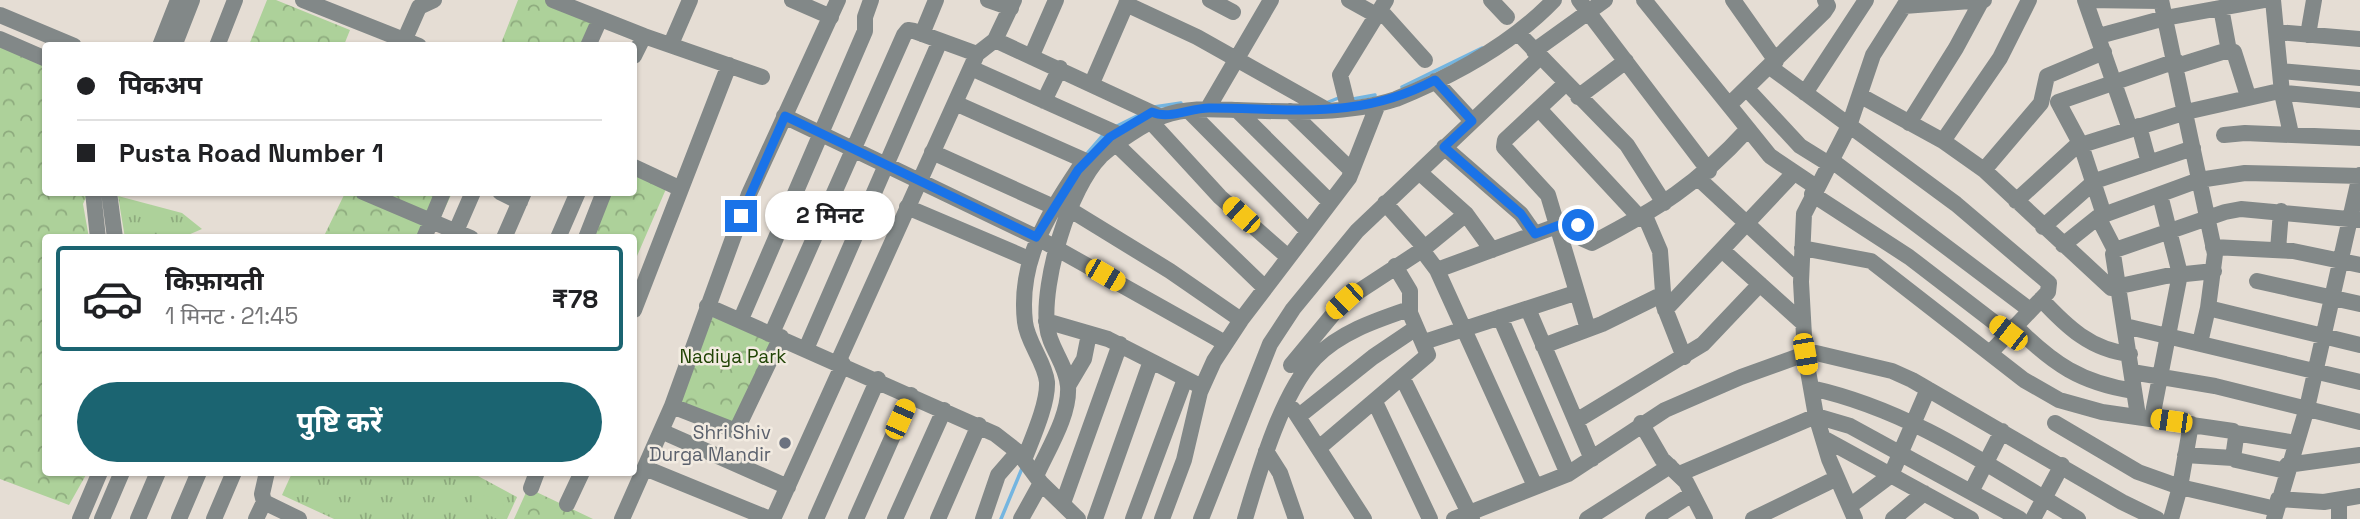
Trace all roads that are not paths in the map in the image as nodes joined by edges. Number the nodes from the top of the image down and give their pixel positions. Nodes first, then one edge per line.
1 (167, 0) edge
2 (178, 0) edge
3 (192, 0) edge
4 (235, 0) edge
5 (434, 0) edge
6 (554, 0) edge
7 (690, 0) edge
8 (792, 0) edge
9 (838, 0) edge
10 (871, 0) edge
11 (936, 0) edge
12 (988, 0) edge
13 (1056, 0) edge
14 (1210, 0) edge
15 (1271, 0) edge
16 (1349, 0) edge
17 (1491, 0) edge
18 (1539, 0) edge
19 (1554, 0) edge
20 (1605, 0) edge
21 (1644, 0) edge
22 (1733, 0) edge
23 (1825, 0) edge
24 (1866, 0) edge
25 (1983, 0) edge
26 (2029, 0) edge
27 (2085, 0) edge
28 (2265, 0) edge
29 (2273, 0) edge
30 (2314, 0) edge
31 (310, 1) edge
32 (2161, 1) edge
33 (1127, 2) edge
34 (1906, 3) edge
35 (1012, 4) edge
36 (1583, 6) edge
37 (1381, 8) edge
38 (2221, 8) junction
39 (1233, 12) dead end
40 (0, 15) edge
41 (831, 17) junction
42 (1507, 18) dead end
43 (2165, 18) junction
44 (600, 19) junction
45 (2276, 32) junction
46 (1518, 33) junction
47 (922, 34) junction
48 (2308, 35) junction
49 (644, 36) junction
50 (0, 39) edge
51 (2360, 39) edge
52 (385, 40) edge
53 (995, 40) junction
54 (940, 41) junction
55 (64, 42) edge
56 (151, 42) edge
57 (162, 42) edge
58 (176, 42) edge
59 (219, 42) edge
60 (403, 42) edge
61 (412, 42) edge
62 (590, 42) edge
63 (671, 44) junction
64 (2101, 44) junction
65 (637, 50) edge
66 (2229, 51) junction
67 (1537, 54) junction
68 (1032, 55) junction
69 (42, 57) edge
70 (1235, 58) junction
71 (1425, 60) dead end
72 (974, 61) junction
73 (1626, 61) junction
74 (1773, 64) junction
75 (2176, 64) junction
76 (729, 65) junction
77 (1060, 68) junction
78 (2280, 71) junction
79 (762, 76) dead end
80 (2360, 78) edge
81 (1435, 80) junction
82 (2114, 80) junction
83 (1092, 83) junction
84 (1565, 84) junction
85 (1746, 89) junction
86 (1805, 93) junction
87 (2282, 93) junction
88 (1861, 96) junction
89 (2248, 96) junction
90 (1578, 97) junction
91 (2360, 100) edge
92 (1044, 101) junction
93 (955, 103) junction
94 (1210, 104) junction
95 (1378, 104) junction
96 (1328, 105) junction
97 (1729, 105) junction
98 (1285, 107) junction
99 (1539, 109) junction
100 (1237, 110) junction
101 (1189, 111) junction
102 (2186, 112) junction
103 (785, 116) junction
104 (1155, 117) junction
105 (1472, 121) junction
106 (1909, 123) junction
107 (1849, 126) junction
108 (2135, 128) junction
109 (1748, 129) junction
110 (822, 132) junction
111 (1113, 134) junction
112 (2291, 134) junction
113 (2224, 135) dead end
114 (2360, 138) edge
115 (1943, 141) junction
116 (2081, 145) junction
117 (854, 147) junction
118 (1444, 147) junction
119 (2193, 148) junction
120 (932, 152) junction
121 (1083, 159) junction
122 (1830, 162) junction
123 (2149, 163) junction
124 (887, 165) junction
125 (637, 168) edge
126 (1984, 170) junction
127 (1352, 171) junction
128 (1419, 172) junction
129 (1793, 174) junction
130 (1704, 175) junction
131 (2199, 180) junction
132 (920, 181) junction
133 (2095, 181) junction
134 (2359, 183) edge
135 (680, 188) junction
136 (1814, 191) junction
137 (2160, 195) junction
138 (93, 196) edge
139 (110, 196) edge
140 (373, 196) edge
141 (441, 196) edge
142 (472, 196) edge
143 (576, 196) edge
144 (602, 196) edge
145 (522, 197) edge
146 (2016, 201) junction
147 (1331, 202) junction
148 (1385, 203) junction
149 (1664, 204) junction
150 (907, 208) junction
151 (1059, 210) junction
152 (2281, 211) junction
153 (1466, 214) junction
154 (2101, 216) junction
155 (1643, 218) junction
156 (2207, 218) junction
157 (2355, 219) edge
158 (431, 220) junction
159 (1747, 224) junction
160 (1559, 225) junction
161 (2043, 227) junction
162 (1307, 230) junction
163 (2170, 230) junction
164 (98, 234) edge
165 (114, 234) edge
166 (426, 234) edge
167 (456, 234) edge
168 (461, 234) edge
169 (506, 234) edge
170 (560, 234) edge
171 (588, 234) edge
172 (1535, 234) junction
173 (1037, 236) junction
174 (2063, 245) junction
175 (2213, 247) junction
176 (1058, 248) junction
177 (1802, 248) junction
178 (1423, 249) junction
179 (1492, 250) junction
180 (1722, 250) junction
181 (2115, 250) junction
182 (2278, 250) junction
183 (1288, 257) junction
184 (1029, 259) junction
185 (2341, 260) junction
186 (2360, 265) edge
187 (1395, 266) junction
188 (1437, 270) junction
189 (2214, 271) junction
190 (1801, 274) junction
191 (2180, 274) junction
192 (2258, 281) dead end
193 (1760, 284) junction
194 (2120, 287) junction
195 (1265, 288) junction
196 (1575, 293) junction
197 (2330, 297) junction
198 (637, 302) edge
199 (1664, 302) junction
200 (2360, 304) edge
201 (2036, 305) junction
202 (707, 306) junction
203 (2208, 307) junction
204 (1409, 309) junction
205 (1528, 309) junction
206 (1500, 317) junction
207 (741, 319) junction
208 (1241, 320) junction
209 (1046, 321) junction
210 (1803, 323) junction
211 (2125, 326) junction
212 (1463, 329) junction
213 (1588, 330) junction
214 (2012, 330) junction
215 (1089, 334) junction
216 (777, 335) junction
217 (1420, 335) junction
218 (2165, 335) junction
219 (2324, 335) junction
220 (1225, 343) junction
221 (2200, 343) junction
222 (1120, 344) junction
223 (2360, 345) edge
224 (1543, 346) junction
225 (806, 349) junction
226 (1990, 353) junction
227 (1805, 354) junction
228 (2130, 354) junction
229 (1684, 356) junction
230 (1151, 361) junction
231 (841, 363) junction
232 (1291, 365) dead end
233 (2315, 371) junction
234 (2132, 372) junction
235 (2157, 376) junction
236 (2359, 376) edge
237 (878, 379) junction
238 (1185, 379) junction
239 (1403, 379) junction
240 (1068, 386) junction
241 (1202, 387) junction
242 (1811, 388) junction
243 (1928, 389) junction
244 (2134, 391) junction
245 (911, 395) junction
246 (1375, 402) junction
247 (1289, 403) junction
248 (672, 405) junction
249 (2307, 408) junction
250 (944, 410) junction
251 (1299, 416) junction
252 (1816, 416) junction
253 (2145, 417) junction
254 (1576, 421) junction
255 (2360, 422) edge
256 (1641, 423) junction
257 (2055, 423) dead end
258 (1913, 424) junction
259 (2191, 424) junction
260 (979, 425) junction
261 (661, 431) junction
262 (2002, 431) junction
263 (2235, 433) junction
264 (1823, 438) junction
265 (2296, 443) junction
266 (1320, 447) junction
267 (1266, 451) junction
268 (1901, 452) junction
269 (2186, 455) junction
270 (2360, 455) edge
271 (2233, 458) junction
272 (1592, 459) junction
273 (642, 462) edge
274 (1985, 463) junction
275 (2062, 466) junction
276 (1031, 468) junction
277 (2287, 468) junction
278 (1674, 470) junction
279 (1568, 474) junction
280 (1891, 475) junction
281 (98, 476) edge
282 (114, 476) edge
283 (120, 476) edge
284 (156, 476) edge
285 (197, 476) edge
286 (232, 476) edge
287 (266, 476) edge
288 (536, 476) edge
289 (580, 476) edge
290 (1838, 478) junction
291 (1535, 486) junction
292 (788, 487) junction
293 (2180, 487) junction
294 (531, 488) dead end
295 (1968, 490) junction
296 (1924, 493) junction
297 (1692, 494) junction
298 (2360, 496) edge
299 (2045, 499) junction
300 (2339, 501) junction
301 (264, 502) junction
302 (2310, 502) junction
303 (1063, 503) junction
304 (567, 505) dead end
305 (2276, 509) edge
306 (1852, 512) edge
307 (1949, 514) edge
308 (1465, 517) edge
309 (80, 519) edge
310 (96, 519) edge
311 (102, 519) edge
312 (138, 519) edge
313 (179, 519) edge
314 (214, 519) edge
315 (256, 519) edge
316 (298, 519) edge
317 (622, 519) edge
318 (771, 519) edge
319 (816, 519) edge
320 (856, 519) edge
321 (895, 519) edge
322 (938, 519) edge
323 (983, 519) edge
324 (1021, 519) edge
325 (1078, 519) edge
326 (1095, 519) edge
327 (1133, 519) edge
328 (1163, 519) edge
329 (1201, 519) edge
330 (1244, 519) edge
331 (1296, 519) edge
332 (1364, 519) edge
333 (1430, 519) edge
334 (1587, 519) edge
335 (1653, 519) edge
336 (1705, 519) edge
337 (1753, 519) edge
338 (1893, 519) edge
339 (1971, 519) edge
340 (2020, 519) edge
341 (2032, 519) edge
342 (2078, 519) edge
343 (2154, 519) edge
344 (2171, 519) edge
345 (2309, 519) edge
346 (2339, 519) edge

1 - 56 street
2 - 57 street
3 - 58 street
4 - 59 street
5 - 61 street
6 - 44 street
7 - 63 street
8 - 41 street
9 - 41 street
10 - 110 street
11 - 47 street
12 - 35 street
13 - 68 street
14 - 39 street
15 - 70 street
16 - 37 street
17 - 42 street
18 - 96 street
19 - 46 street
20 - 36 street
21 - 97 street
22 - 74 street
23 - 74 street
24 - 86 street
25 - 34 street
25 - 106 street
26 - 115 street
27 - 32 street
27 - 64 street
28 - 38 street
29 - 45 street
30 - 48 street
31 - 52 street
32 - 43 street
33 - 70 street
33 - 83 street
34 - 88 street
35 - 53 street
36 - 67 street
36 - 73 street
37 - 71 street
37 - 96 street
38 - 43 street
38 - 66 street
40 - 55 street
41 - 103 street
43 - 64 street
43 - 75 street
44 - 49 street
44 - 62 street
45 - 48 street
45 - 78 street
46 - 67 street
46 - 81 street
47 - 54 street
47 - 117 street
48 - 51 street
49 - 63 street
49 - 65 street
50 - 69 street
52 - 60 street
53 - 68 street
53 - 72 street
54 - 72 street
54 - 124 street
63 - 76 street
64 - 82 street
64 - 126 street
66 - 75 street
66 - 89 street
67 - 84 street
67 - 105 street
68 - 77 street
70 - 94 street
70 - 96 street
72 - 92 street
72 - 93 street
73 - 90 street
73 - 130 street
74 - 85 street
74 - 86 street
75 - 82 street
75 - 102 street
76 - 79 street
76 - 135 street
77 - 83 street
77 - 92 street
78 - 80 street
78 - 87 street
81 - 95 street
81 - 105 street
82 - 108 street
82 - 116 street
83 - 104 street
84 - 90 street
84 - 99 street
85 - 97 street
85 - 122 street
86 - 107 street
87 - 89 street
87 - 91 street
87 - 112 street
88 - 106 street
88 - 107 street
89 - 102 street
90 - 149 street
92 - 111 street
93 - 120 street
93 - 121 street
94 - 98 street
94 - 100 street
94 - 101 street
94 - 104 street
95 - 96 street
95 - 127 street
96 - 98 street
97 - 109 street
98 - 100 street
98 - 127 street
99 - 155 street
99 - 160 street
100 - 147 street
101 - 104 street
101 - 162 street
102 - 108 street
102 - 119 street
103 - 110 street
103 - 202 street
104 - 111 street
104 - 183 street
105 - 118 street
106 - 115 street
107 - 122 street
107 - 201 street
108 - 116 street
108 - 123 street
109 - 129 street
109 - 130 street
110 - 117 street
110 - 207 street
111 - 121 street
111 - 151 street
111 - 195 street
112 - 113 street
112 - 114 street
115 - 126 street
116 - 133 street
116 - 146 street
117 - 124 street
117 - 216 street
118 - 128 street
118 - 172 street
119 - 123 street
119 - 131 street
120 - 132 street
120 - 151 street
121 - 151 street
122 - 136 street
122 - 201 street
123 - 133 street
124 - 132 street
124 - 225 street
125 - 135 street
126 - 146 street
127 - 147 street
128 - 148 street
128 - 153 street
129 - 136 street
129 - 159 street
130 - 149 street
130 - 159 street
131 - 134 street
131 - 137 street
131 - 156 street
132 - 150 street
132 - 173 street
133 - 154 street
133 - 161 street
134 - 157 street
135 - 198 street
136 - 177 street
136 - 214 street
137 - 154 street
137 - 163 street
138 - 164 street
139 - 165 street
140 - 158 street
141 - 158 street
142 - 168 street
143 - 170 street
144 - 171 street
145 - 169 street
146 - 161 street
147 - 162 street
148 - 178 street
148 - 329 street
149 - 155 street
150 - 184 street
150 - 231 street
151 - 173 street
151 - 176 street
151 - 208 street
152 - 156 street
152 - 157 street
152 - 182 street
153 - 178 street
153 - 179 street
154 - 174 street
154 - 181 street
155 - 160 street
155 - 199 street
156 - 163 street
156 - 175 street
157 - 185 street
158 - 166 street
158 - 167 street
159 - 180 street
159 - 190 street
160 - 172 street
160 - 196 street
161 - 174 street
162 - 183 street
163 - 181 street
163 - 191 street
172 - 179 street
173 - 176 street
173 - 184 street
174 - 194 street
175 - 182 street
175 - 189 street
176 - 209 street
176 - 220 street
177 - 190 street
177 - 226 street
178 - 187 street
178 - 188 street
179 - 188 street
180 - 193 street
180 - 199 street
181 - 194 street
182 - 185 street
183 - 195 street
184 - 276 street
185 - 186 street
185 - 197 street
187 - 204 street
187 - 232 street
188 - 212 street
189 - 191 street
189 - 203 street
190 - 210 street
191 - 194 street
191 - 218 street
192 - 197 street
193 - 210 street
193 - 229 street
194 - 211 street
195 - 208 street
196 - 205 street
196 - 213 street
197 - 200 street
197 - 219 street
199 - 213 street
199 - 229 street
201 - 214 street
201 - 228 street
202 - 207 street
202 - 248 street
203 - 219 street
203 - 221 street
204 - 217 street
204 - 247 street
205 - 206 street
205 - 224 street
206 - 212 street
206 - 279 street
207 - 216 street
208 - 220 street
209 - 215 street
209 - 240 street
210 - 227 street
211 - 218 street
211 - 228 street
212 - 217 street
212 - 291 street
213 - 224 street
214 - 226 street
214 - 244 street
215 - 222 street
215 - 240 street
216 - 225 street
216 - 248 street
217 - 239 street
217 - 251 street
218 - 221 street
218 - 235 street
219 - 223 street
219 - 233 street
220 - 241 street
221 - 233 street
222 - 230 street
222 - 303 street
224 - 254 street
225 - 231 street
226 - 253 street
227 - 242 street
227 - 243 street
227 - 256 street
228 - 234 street
229 - 254 street
230 - 238 street
230 - 326 street
231 - 237 street
231 - 292 street
233 - 236 street
233 - 249 street
234 - 235 street
234 - 244 street
235 - 249 street
235 - 253 street
237 - 245 street
237 - 319 street
238 - 241 street
238 - 327 street
239 - 246 street
239 - 308 street
240 - 276 street
241 - 328 street
242 - 252 street
242 - 258 street
243 - 258 street
243 - 262 street
244 - 253 street
245 - 250 street
245 - 320 street
246 - 266 street
246 - 333 street
247 - 251 street
247 - 267 street
248 - 261 street
249 - 255 street
249 - 265 street
250 - 260 street
250 - 321 street
251 - 266 street
252 - 264 street
252 - 268 street
252 - 278 street
253 - 259 street
254 - 272 street
256 - 272 street
256 - 278 street
257 - 293 street
258 - 268 street
258 - 274 street
259 - 263 street
259 - 269 street
260 - 276 street
260 - 322 street
261 - 273 street
261 - 292 street
262 - 274 street
262 - 275 street
263 - 265 street
263 - 271 street
264 - 280 street
264 - 290 street
265 - 277 street
266 - 332 street
267 - 330 street
267 - 331 street
268 - 280 street
268 - 295 street
269 - 271 street
269 - 293 street
270 - 277 street
271 - 277 street
272 - 279 street
273 - 317 street
273 - 318 street
274 - 295 street
274 - 299 street
275 - 299 street
275 - 343 street
276 - 303 street
276 - 323 street
276 - 324 street
277 - 305 street
278 - 297 street
278 - 334 street
279 - 291 street
280 - 296 street
280 - 306 street
281 - 309 street
282 - 310 street
283 - 311 street
284 - 312 street
285 - 313 street
286 - 314 street
287 - 301 street
288 - 294 street
289 - 304 street
290 - 306 street
290 - 337 street
291 - 308 street
292 - 318 street
293 - 305 street
293 - 344 street
295 - 307 street
295 - 340 street
296 - 307 street
296 - 338 street
297 - 335 street
297 - 336 street
298 - 300 street
299 - 341 street
299 - 342 street
300 - 302 street
300 - 346 street
301 - 315 street
301 - 316 street
302 - 305 street
302 - 345 street
303 - 325 street
307 - 339 street

